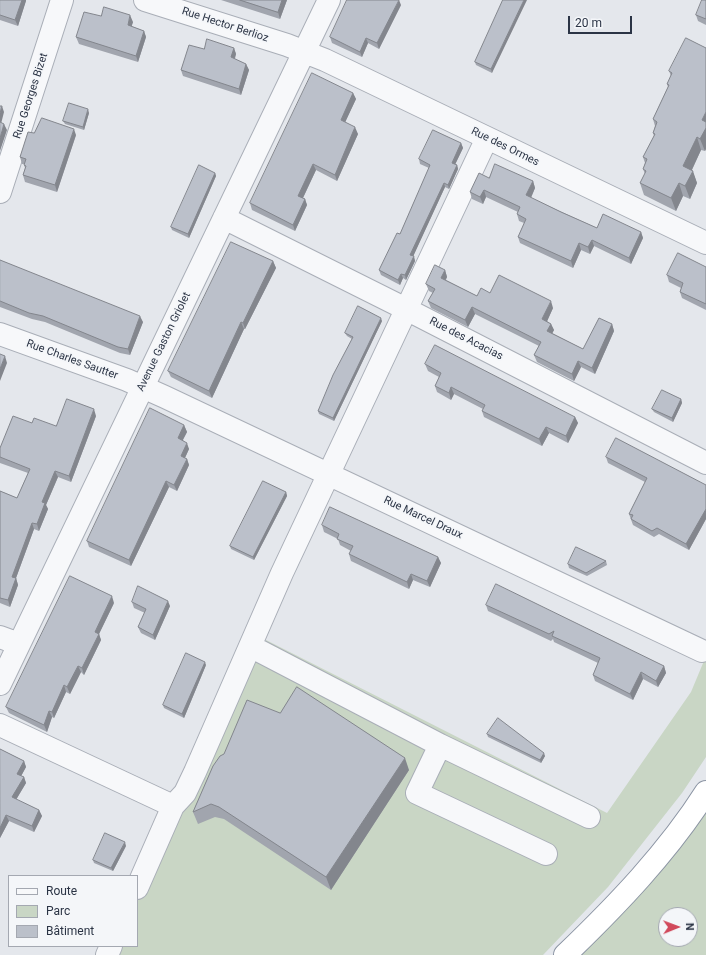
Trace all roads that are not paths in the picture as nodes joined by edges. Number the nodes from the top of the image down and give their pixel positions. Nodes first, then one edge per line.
1 (62, 0) edge
2 (145, 0) edge
3 (329, 0) edge
4 (186, 6) edge
5 (304, 51) junction
6 (487, 138) junction
7 (0, 192) edge
8 (224, 218) junction
9 (706, 243) edge
10 (406, 309) junction
11 (0, 334) edge
12 (143, 388) junction
13 (706, 463) edge
14 (329, 473) junction
15 (9, 640) edge
16 (250, 646) junction
17 (702, 651) dead end
18 (0, 684) edge
19 (0, 725) edge
20 (440, 745) junction
21 (706, 792) edge
22 (173, 806) junction
23 (589, 817) dead end
24 (546, 854) dead end
25 (138, 886) edge
26 (565, 955) edge

1 - 7 street, Rue Georges Bizet
2 - 4 street, Rue Hector Berlioz
3 - 5 street, Avenue Gaston Griolet
4 - 5 street, Rue Hector Berlioz
5 - 6 street, Rue des Ormes
5 - 8 street, Avenue Gaston Griolet
6 - 9 street, Rue des Ormes
6 - 10 street
8 - 10 street, Rue des Acacias
8 - 12 street, Avenue Gaston Griolet
10 - 13 street, Rue des Acacias
10 - 14 street
11 - 12 street, Rue Charles Sautter
12 - 14 street, Rue Marcel Draux
12 - 15 street, Avenue Gaston Griolet
14 - 16 street
14 - 17 street, Rue Marcel Draux
15 - 18 street, Avenue Gaston Griolet
16 - 20 street
16 - 22 street
19 - 22 street
20 - 23 street
20 - 24 street
21 - 26 highway
22 - 25 street

